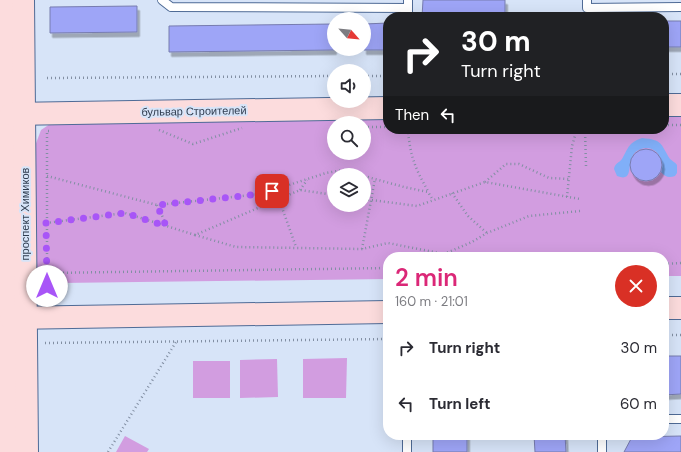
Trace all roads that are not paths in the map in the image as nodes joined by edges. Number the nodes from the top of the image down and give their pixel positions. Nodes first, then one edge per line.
1 (5, 0) edge
2 (23, 0) edge
3 (162, 0) edge
4 (587, 0) edge
5 (290, 4) edge
6 (408, 4) edge
7 (681, 7) edge
8 (669, 105) edge
9 (681, 105) edge
10 (383, 108) edge
11 (10, 114) edge
12 (669, 296) edge
13 (681, 296) edge
14 (383, 299) edge
15 (669, 308) edge
16 (681, 308) edge
17 (11, 311) edge
18 (383, 312) edge
19 (669, 419) edge
20 (681, 420) edge
21 (407, 440) edge
22 (602, 440) edge
23 (8, 452) edge
24 (27, 452) edge
25 (407, 452) edge
26 (602, 452) edge

1 - 11 main road, проспект Химиков
2 - 11 main road, проспект Химиков
3 - 5 lane
4 - 7 lane
5 - 6 lane
8 - 9 main road
10 - 11 main road, бульвар Строителей
11 - 17 main road, проспект Химиков
12 - 13 main road
14 - 17 main road
15 - 16 main road
17 - 18 main road
17 - 23 main road, проспект Химиков
17 - 24 main road, проспект Химиков
19 - 20 lane
21 - 25 lane
22 - 26 lane

